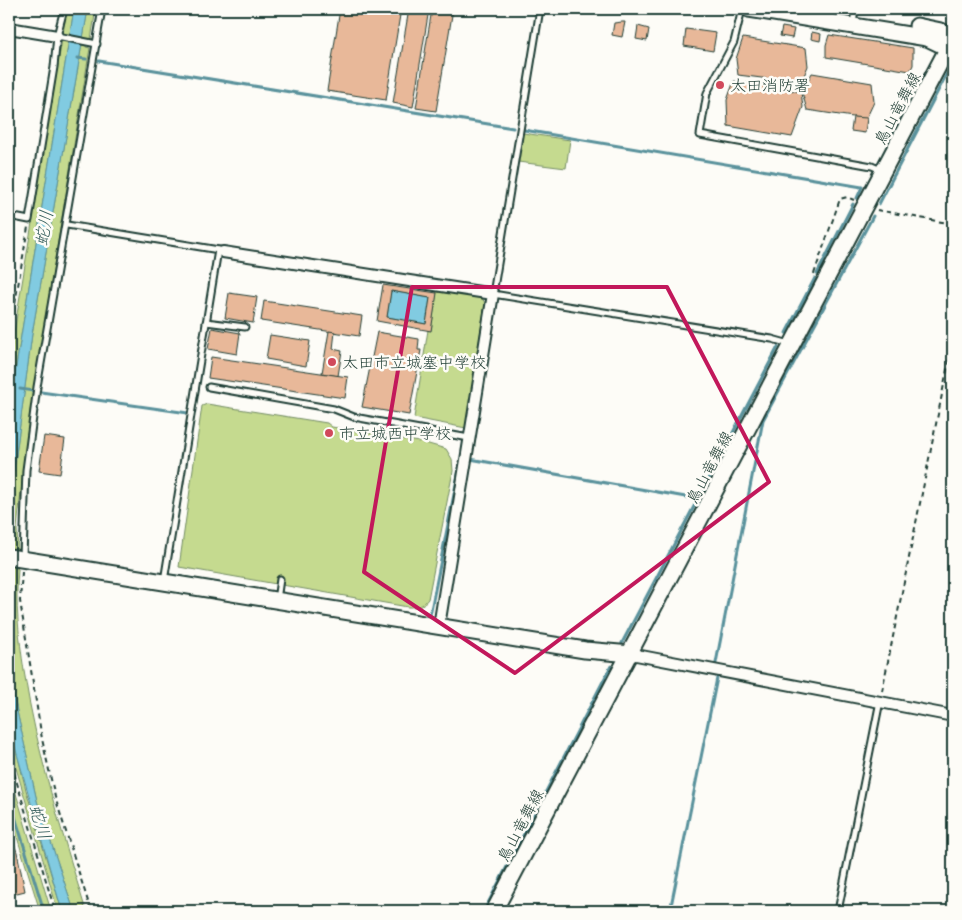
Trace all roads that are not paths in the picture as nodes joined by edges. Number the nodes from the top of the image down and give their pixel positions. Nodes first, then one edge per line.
1 (64, 9) edge
2 (102, 9) edge
3 (540, 9) edge
4 (742, 9) edge
5 (749, 9) edge
6 (810, 9) edge
7 (782, 11) edge
8 (854, 16) edge
9 (9, 28) edge
10 (59, 37) junction
11 (952, 41) edge
12 (95, 43) junction
13 (884, 171) junction
14 (9, 216) edge
15 (67, 225) junction
16 (220, 251) junction
17 (493, 294) junction
18 (206, 322) junction
19 (245, 327) dead end
20 (792, 345) junction
21 (209, 387) dead end
22 (469, 438) junction
23 (16, 558) edge
24 (280, 579) dead end
25 (164, 581) junction
26 (278, 594) junction
27 (439, 626) junction
28 (631, 654) junction
29 (880, 701) junction
30 (953, 716) edge
31 (494, 911) edge
32 (838, 911) edge

1 - 10 lane
2 - 12 lane
3 - 17 lane
4 - 13 lane
5 - 7 main road
6 - 8 main road
7 - 8 main road
8 - 11 main road
9 - 10 street
10 - 12 lane
10 - 14 lane
11 - 13 main road, 鳥山竜舞線
12 - 15 lane
13 - 20 main road, 鳥山竜舞線
15 - 16 lane
15 - 23 lane
16 - 17 street
16 - 18 lane
17 - 20 lane
17 - 22 street
18 - 19 lane
18 - 25 lane
20 - 28 main road, 鳥山竜舞線
21 - 22 lane
22 - 27 street
23 - 25 main road
24 - 26 lane
25 - 26 main road
26 - 27 main road
27 - 28 main road
28 - 29 street
28 - 31 main road, 鳥山竜舞線
29 - 30 street
29 - 32 lane

